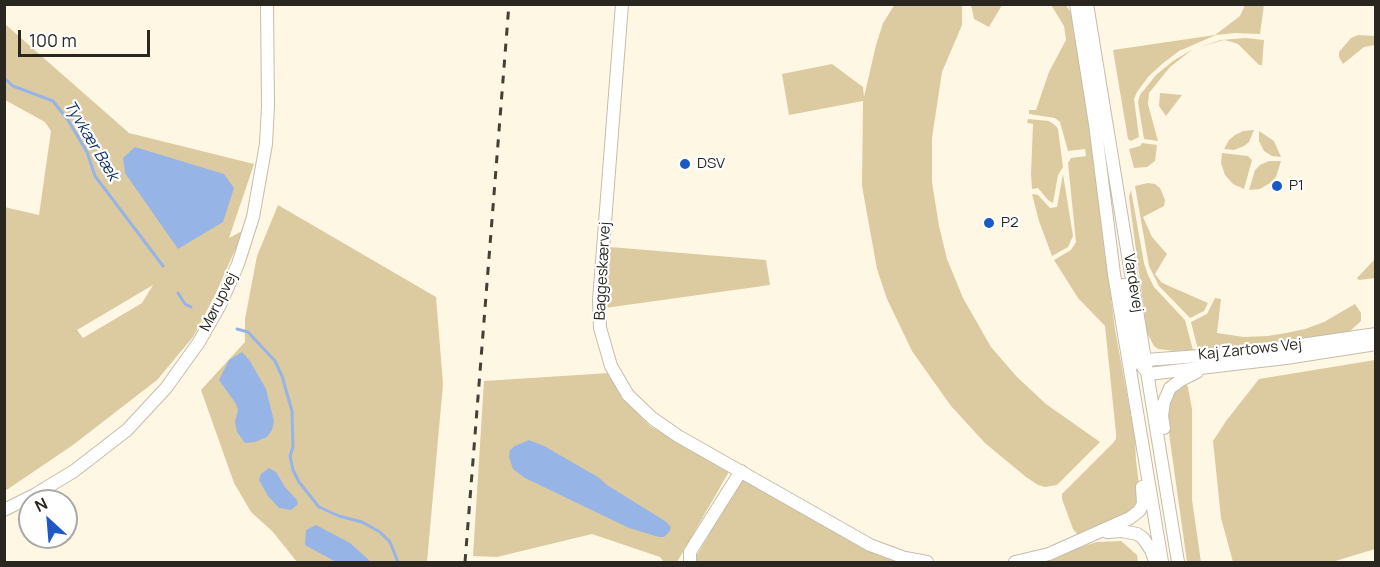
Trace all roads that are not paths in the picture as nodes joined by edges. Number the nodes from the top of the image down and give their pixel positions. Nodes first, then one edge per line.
1 (267, 4) edge
2 (622, 4) edge
3 (1069, 4) edge
4 (1076, 4) edge
5 (1087, 4) edge
6 (1079, 23) junction
7 (1105, 198) junction
8 (1376, 334) edge
9 (1376, 344) edge
10 (1145, 366) junction
11 (1218, 366) junction
12 (1129, 373) junction
13 (1142, 446) junction
14 (741, 471) junction
15 (4, 510) edge
16 (1172, 529) junction
17 (1100, 533) junction
18 (690, 562) edge
19 (927, 562) edge
20 (1015, 562) edge
21 (1161, 562) edge
22 (1178, 562) edge

1 - 15 street, Mørupvej
2 - 14 street, Baggeskærvej
3 - 6 street, Vardevej
4 - 6 street, Vardevej
5 - 10 street, Vardevej
6 - 7 street, Vardevej
7 - 10 street
7 - 12 street, Vardevej
8 - 10 street, Kaj Zartows Vej
9 - 11 street, Kaj Zartows Vej
10 - 11 street, Kaj Zartows Vej
10 - 12 street
10 - 16 street, Vardevej
11 - 16 street
12 - 13 street, Vardevej
13 - 17 street
13 - 21 street, Vardevej
14 - 18 street
14 - 19 street, Baggeskærvej
16 - 22 street, Vardevej
17 - 20 street
17 - 21 street

